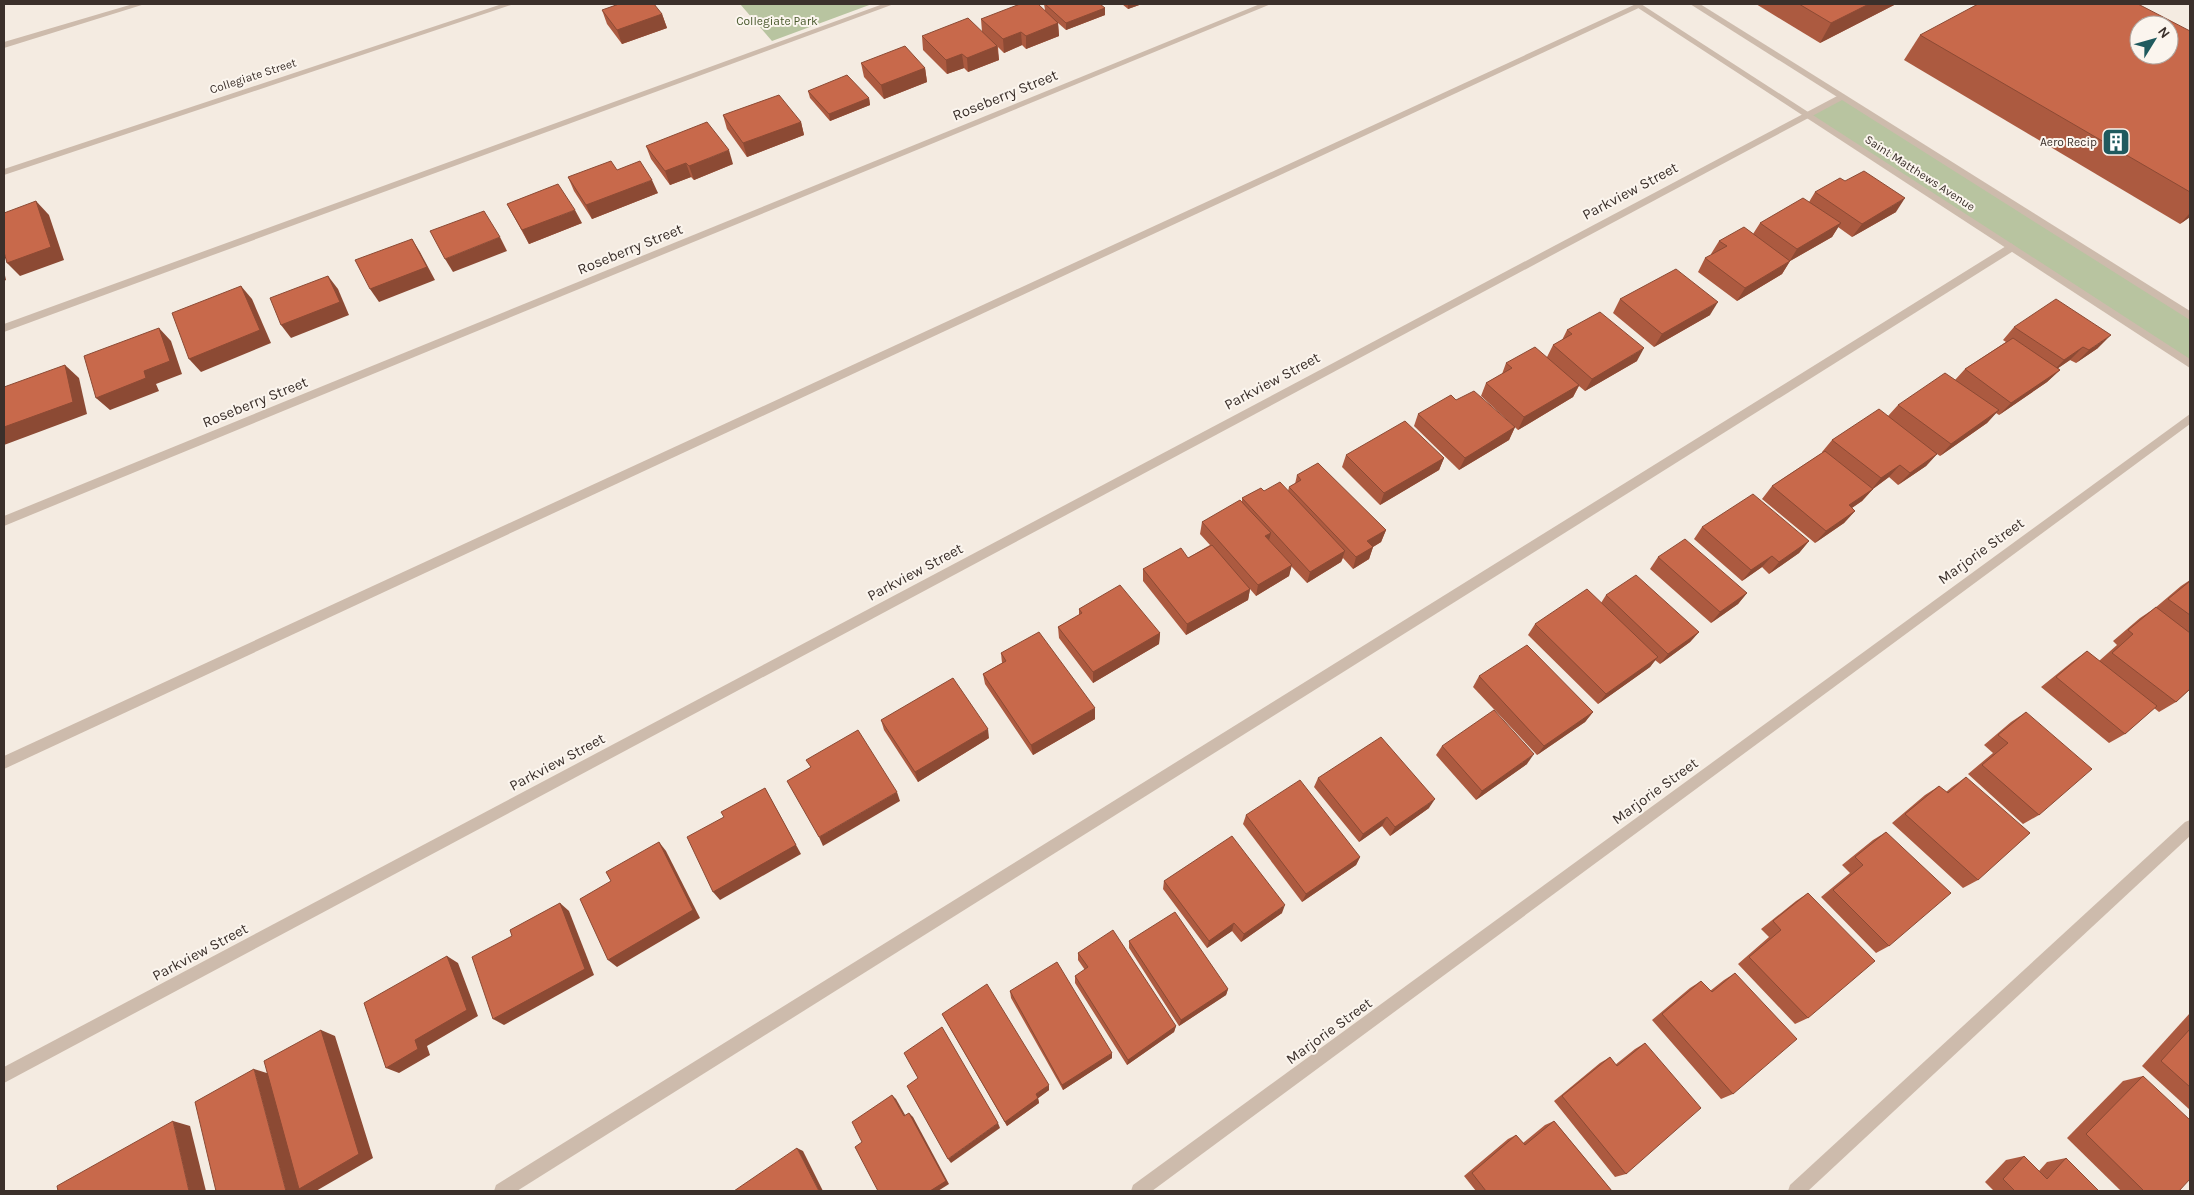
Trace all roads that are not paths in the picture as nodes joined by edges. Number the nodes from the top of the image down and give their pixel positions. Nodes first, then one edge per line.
1 (141, 4) edge
2 (510, 4) edge
3 (890, 4) edge
4 (1267, 4) edge
5 (1694, 4) edge
6 (1637, 5) edge
7 (4, 45) edge
8 (1842, 97) junction
9 (1807, 115) junction
10 (4, 172) edge
11 (2011, 247) junction
12 (2190, 316) edge
13 (4, 328) edge
14 (2190, 364) edge
15 (2190, 418) edge
16 (4, 522) edge
17 (4, 763) edge
18 (2190, 827) edge
19 (4, 1075) edge
20 (502, 1191) edge
21 (1139, 1191) edge
22 (1796, 1191) edge

1 - 7 street
2 - 10 street, Collegiate Street
3 - 13 street
4 - 16 street, Roseberry Street
5 - 8 street, Saint Matthews Avenue
6 - 9 street, Saint Matthews Avenue
6 - 17 street
8 - 9 street, Parkview Street
8 - 12 street, Saint Matthews Avenue
9 - 11 street, Saint Matthews Avenue
9 - 19 street, Parkview Street
11 - 14 street, Saint Matthews Avenue
11 - 20 street
15 - 21 street, Marjorie Street
18 - 22 street

